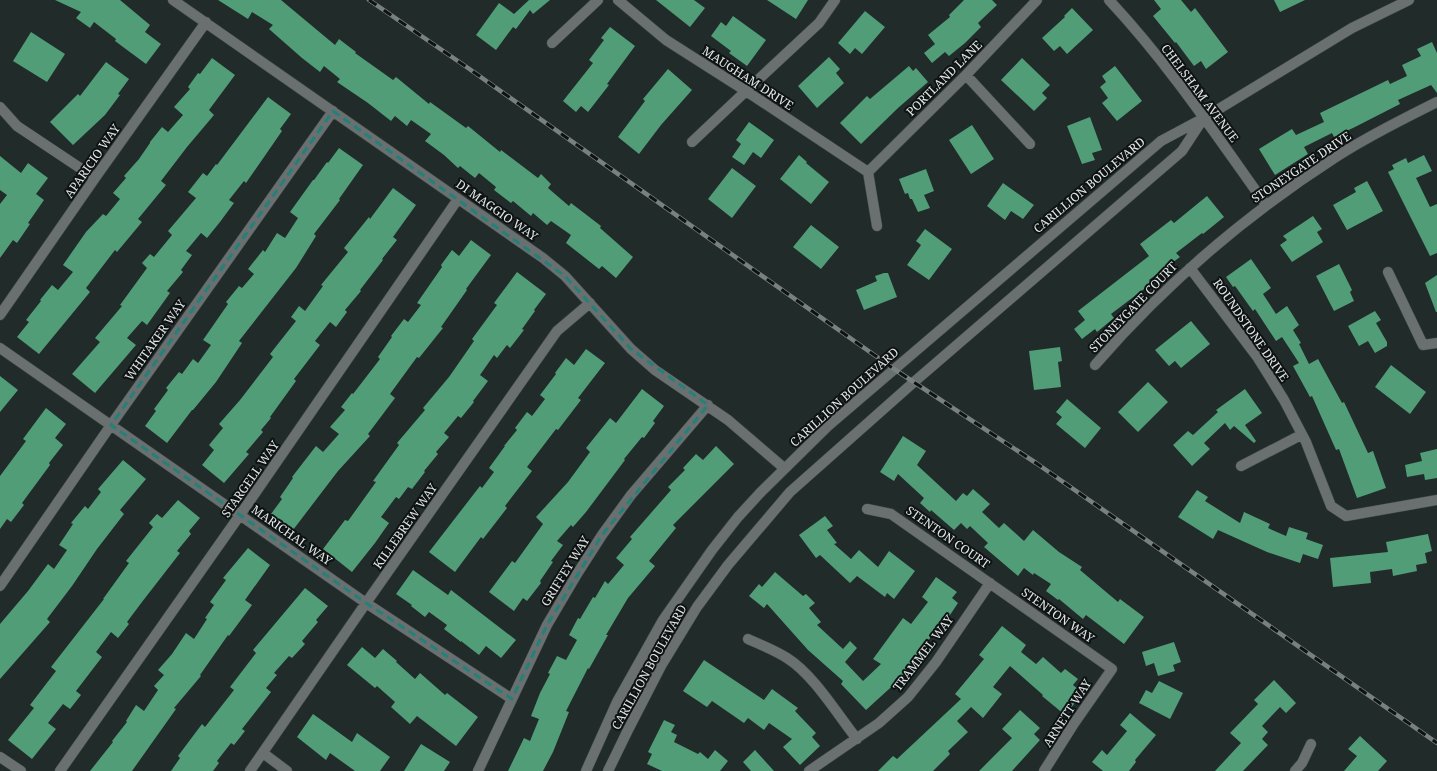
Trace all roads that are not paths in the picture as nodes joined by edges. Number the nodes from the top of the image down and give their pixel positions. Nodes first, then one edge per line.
1 (173, 0) edge
2 (598, 0) edge
3 (618, 0) edge
4 (835, 0) edge
5 (1037, 0) edge
6 (1109, 0) edge
7 (1409, 0) edge
8 (206, 22) junction
9 (552, 44) dead end
10 (966, 75) junction
11 (746, 91) junction
12 (1437, 102) edge
13 (0, 107) edge
14 (333, 111) junction
15 (1204, 118) junction
16 (692, 142) dead end
17 (1030, 144) dead end
18 (868, 172) junction
19 (95, 178) junction
20 (458, 199) junction
21 (1266, 205) junction
22 (877, 226) dead end
23 (1190, 268) junction
24 (1388, 272) dead end
25 (590, 303) junction
26 (0, 315) edge
27 (1437, 343) edge
28 (0, 348) edge
29 (1095, 365) dead end
30 (708, 405) junction
31 (111, 425) junction
32 (1301, 435) junction
33 (1241, 466) dead end
34 (784, 468) junction
35 (1437, 500) edge
36 (867, 509) dead end
37 (240, 515) junction
38 (990, 583) junction
39 (0, 586) edge
40 (366, 603) junction
41 (748, 639) dead end
42 (1112, 669) joint
43 (512, 699) junction
44 (857, 740) junction
45 (1311, 744) dead end
46 (263, 753) junction
47 (0, 757) edge
48 (21, 771) edge
49 (60, 771) edge
50 (250, 771) edge
51 (287, 771) edge
52 (478, 771) edge
53 (586, 771) edge
54 (608, 771) edge
55 (809, 771) edge
56 (1044, 771) edge
57 (1295, 771) edge

1 - 8 street, DI MAGGIO WAY
2 - 9 street
3 - 11 street, MAUGHAM DRIVE
4 - 11 street
5 - 10 street, PORTLAND LANE
6 - 15 street, CHELSHAM AVENUE
7 - 15 street, CARILLION BOULEVARD
8 - 14 street, DI MAGGIO WAY
8 - 19 street, APARICIO WAY
10 - 17 street
10 - 18 street, PORTLAND LANE
11 - 16 street
11 - 18 street, MAUGHAM DRIVE
12 - 21 street, STONEYGATE DRIVE
13 - 19 street
14 - 20 street, DI MAGGIO WAY
14 - 31 street, WHITAKER WAY
15 - 21 street, CHELSHAM AVENUE
15 - 34 street, CARILLION BOULEVARD
15 - 54 street, CARILLION BOULEVARD
18 - 22 street
19 - 26 street, APARICIO WAY
20 - 25 street, DI MAGGIO WAY
20 - 37 street, STARGELL WAY
21 - 23 street, STONEYGATE DRIVE
23 - 29 street, STONEYGATE COURT
23 - 32 street, ROUNDSTONE DRIVE
24 - 27 street
25 - 30 street, DI MAGGIO WAY
25 - 40 street, KILLEBREW WAY
28 - 31 street, MARICHAL WAY
30 - 34 street, DI MAGGIO WAY
30 - 43 street, GRIFFEY WAY
31 - 37 street, MARICHAL WAY
31 - 39 street, WHITAKER WAY
32 - 33 street
32 - 35 street, ROUNDSTONE DRIVE
34 - 53 street, CARILLION BOULEVARD
36 - 38 street, STENTON COURT
37 - 40 street, MARICHAL WAY
37 - 49 street, STARGELL WAY
38 - 42 street, STENTON WAY
38 - 44 street, TRAMMEL WAY
40 - 43 street, MARICHAL WAY
40 - 46 street, KILLEBREW WAY
41 - 44 street
42 - 56 street, ARNETT WAY
43 - 52 street, GRIFFEY WAY
44 - 55 street, TRAMMEL WAY
45 - 57 street
46 - 50 street, KILLEBREW WAY
46 - 51 street
47 - 48 street

